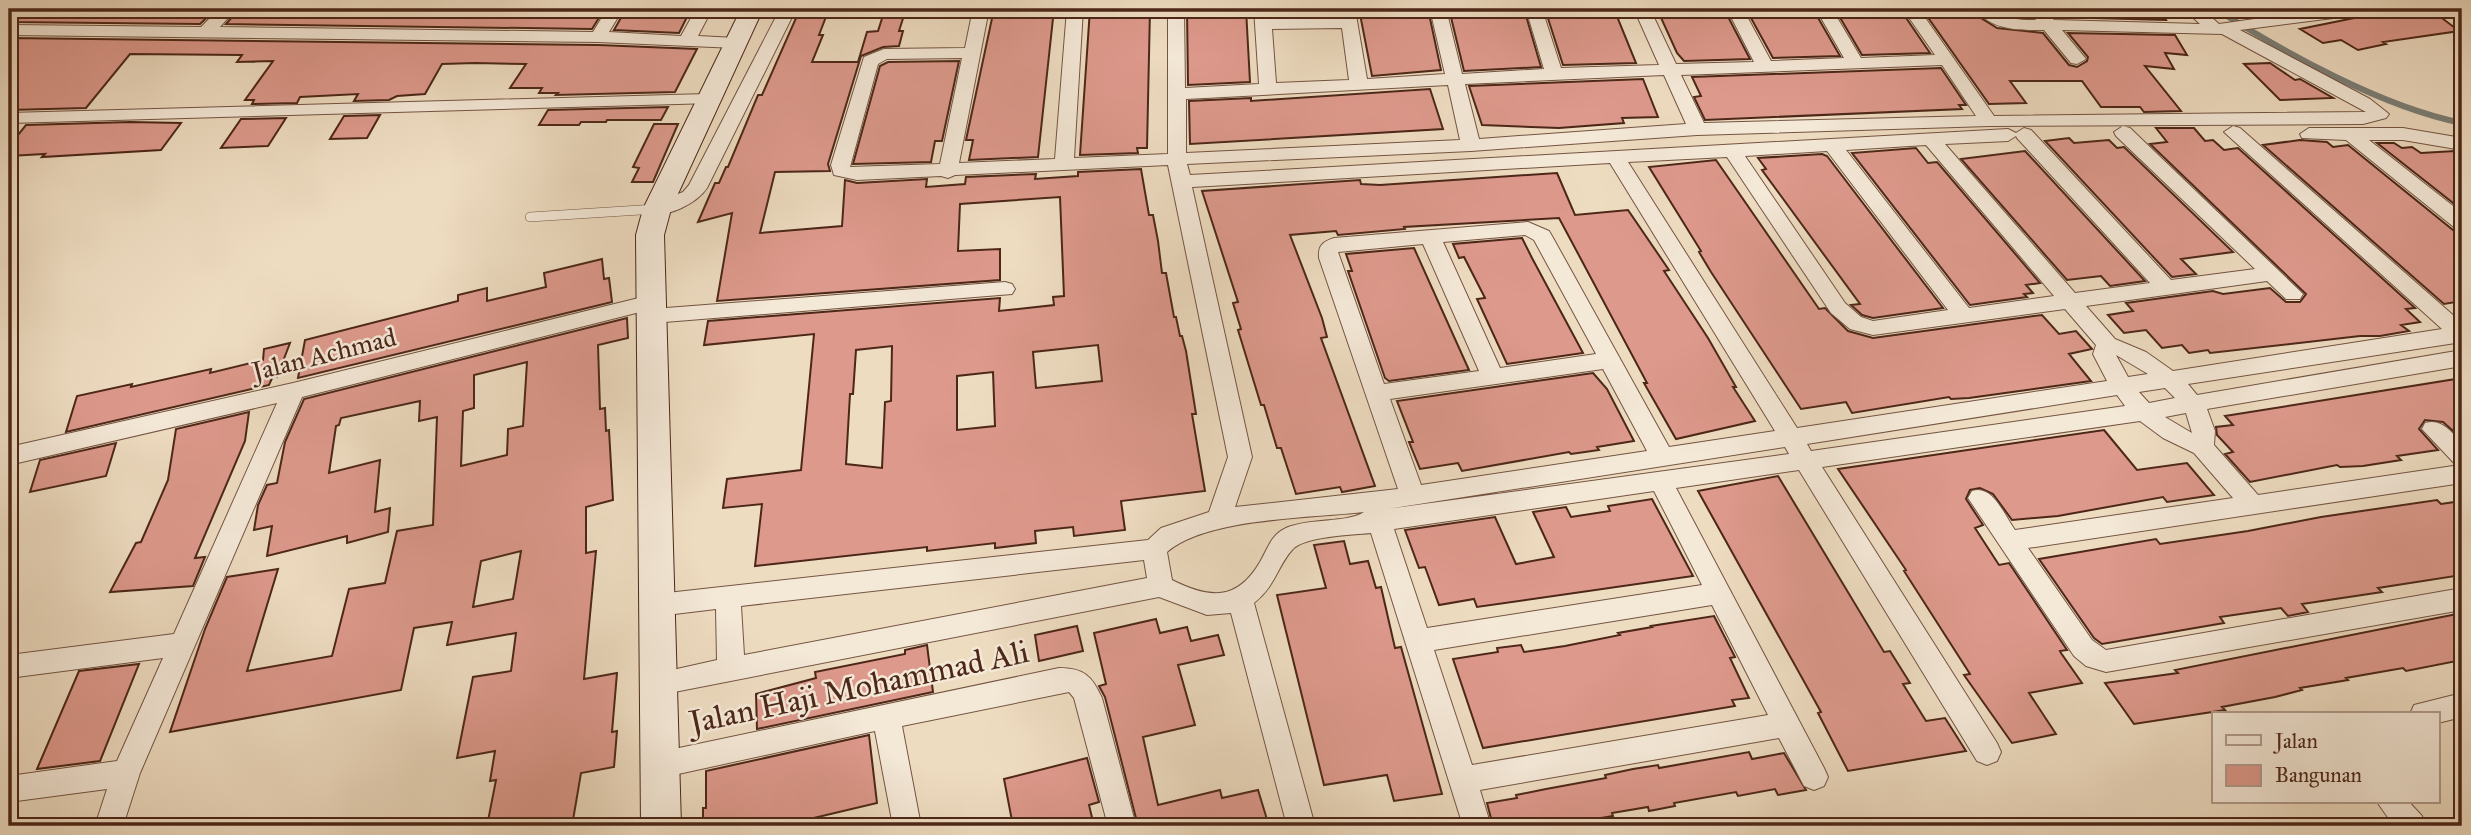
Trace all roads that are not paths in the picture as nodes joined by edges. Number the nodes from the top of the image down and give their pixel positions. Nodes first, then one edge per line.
1 (228, 9) edge
2 (615, 9) edge
3 (704, 9) edge
4 (752, 9) edge
5 (788, 9) edge
6 (981, 9) edge
7 (1075, 9) edge
8 (1176, 9) edge
9 (1438, 9) edge
10 (1534, 9) edge
11 (1642, 9) edge
12 (1735, 9) edge
13 (1824, 9) edge
14 (1911, 9) edge
15 (1984, 9) edge
16 (2035, 9) edge
17 (2100, 9) edge
18 (2192, 9) edge
19 (2247, 9) edge
20 (2365, 9) edge
21 (2314, 11) edge
22 (1263, 16) edge
23 (1348, 16) edge
24 (2264, 20) junction
25 (2049, 25) junction
26 (2114, 26) junction
27 (2224, 29) junction
28 (9, 30) edge
29 (204, 34) junction
30 (598, 37) junction
31 (688, 39) junction
32 (736, 43) junction
33 (972, 53) junction
34 (2077, 59) dead end
35 (1947, 60) junction
36 (1855, 62) junction
37 (1765, 67) junction
38 (1670, 70) junction
39 (1554, 74) junction
40 (1455, 79) junction
41 (1359, 86) junction
42 (1268, 90) junction
43 (1177, 94) junction
44 (707, 99) junction
45 (9, 118) edge
46 (1989, 121) junction
47 (1698, 129) junction
48 (2123, 132) junction
49 (2234, 132) junction
50 (2024, 134) junction
51 (2352, 135) junction
52 (1931, 140) junction
53 (2462, 144) edge
54 (1471, 145) junction
55 (1833, 146) junction
56 (1733, 151) junction
57 (1617, 159) junction
58 (1177, 161) junction
59 (1064, 165) junction
60 (948, 172) junction
61 (1180, 182) junction
62 (657, 209) junction
63 (530, 217) dead end
64 (2462, 223) edge
65 (1430, 236) junction
66 (2270, 274) junction
67 (1005, 289) dead end
68 (2167, 289) junction
69 (2293, 294) dead end
70 (2073, 301) junction
71 (651, 309) junction
72 (1965, 317) junction
73 (2462, 334) edge
74 (2107, 344) junction
75 (2462, 358) edge
76 (1611, 360) junction
77 (1493, 377) junction
78 (2169, 380) junction
79 (2122, 385) junction
80 (293, 391) junction
81 (1376, 393) junction
82 (2192, 404) junction
83 (2143, 412) junction
84 (2433, 429) dead end
85 (1791, 438) junction
86 (2202, 447) junction
87 (9, 456) edge
88 (2462, 457) edge
89 (1805, 460) junction
90 (1661, 469) junction
91 (2462, 474) edge
92 (1412, 495) junction
93 (1980, 498) dead end
94 (2252, 504) junction
95 (1376, 511) junction
96 (1219, 518) junction
97 (2009, 541) junction
98 (1154, 549) junction
99 (1161, 586) junction
100 (1718, 593) junction
101 (728, 599) junction
102 (2462, 599) edge
103 (1241, 601) junction
104 (658, 605) junction
105 (1418, 641) junction
106 (183, 644) junction
107 (9, 666) edge
108 (731, 668) junction
109 (659, 683) junction
110 (2459, 709) edge
111 (2438, 712) edge
112 (886, 715) junction
113 (1787, 724) junction
114 (1987, 752) dead end
115 (660, 765) junction
116 (126, 774) junction
117 (1814, 777) dead end
118 (1462, 780) junction
119 (9, 789) edge
120 (2393, 804) edge
121 (108, 826) edge
122 (661, 826) edge
123 (907, 826) edge
124 (1122, 826) edge
125 (1301, 826) edge
126 (1477, 826) edge
127 (2412, 826) edge

1 - 29 street
2 - 30 street
3 - 31 street
4 - 32 street
5 - 62 street
6 - 33 street
7 - 59 street
8 - 43 street
9 - 40 street
10 - 39 street
11 - 38 street
12 - 37 street
13 - 36 street
14 - 35 street
15 - 25 street
16 - 25 street
17 - 26 street
18 - 27 street
19 - 24 street
20 - 21 street
21 - 24 street
22 - 23 street
22 - 42 street
23 - 41 street
24 - 27 street
25 - 26 street
25 - 34 street
26 - 27 street
27 - 46 street
28 - 29 street
29 - 30 street
30 - 31 street
31 - 32 street
32 - 44 street
33 - 60 street
33 - 60 street
35 - 36 street
35 - 46 street
36 - 37 street
37 - 38 street
38 - 39 street
38 - 47 street
39 - 40 street
40 - 41 street
40 - 54 street
41 - 42 street
42 - 43 street
43 - 58 street
44 - 45 street
44 - 62 street
46 - 47 street
47 - 54 street
48 - 49 street
48 - 50 street
48 - 66 street
49 - 51 street
49 - 73 street
50 - 52 street
50 - 68 street
51 - 53 street
51 - 64 street
52 - 55 street
52 - 70 street
54 - 58 street
55 - 56 street
55 - 72 street
56 - 57 street
56 - 72 street
57 - 61 street
57 - 85 street
58 - 59 street
58 - 61 street
59 - 60 street
61 - 96 street
62 - 63 lane
62 - 71 street
65 - 76 street
65 - 77 street
65 - 81 street
66 - 68 street
66 - 69 street
67 - 71 street, Jalan Achmad
68 - 70 street
70 - 72 street
70 - 74 street
71 - 80 street, Jalan Achmad
71 - 104 street
73 - 78 street
74 - 78 street
74 - 79 street
75 - 82 street
76 - 77 street
76 - 90 street
77 - 81 street
78 - 79 street
78 - 82 street
79 - 83 street
79 - 85 street
80 - 87 street, Jalan Achmad
80 - 106 street
81 - 92 street
82 - 83 street
82 - 86 street
83 - 86 street
83 - 89 street
84 - 88 street
85 - 89 street
85 - 90 street
86 - 94 street
89 - 90 street
89 - 114 street
90 - 92 street
90 - 95 street
90 - 100 street
91 - 94 street
92 - 95 street
93 - 97 street
94 - 97 street
95 - 96 street
95 - 103 street
95 - 105 street
96 - 98 street
97 - 102 street
98 - 99 street
98 - 101 street
99 - 103 street
99 - 108 street
100 - 105 street
100 - 113 street
101 - 104 street
101 - 108 street
103 - 125 street
104 - 109 street
105 - 118 street
106 - 107 street
106 - 116 street
108 - 109 street
109 - 115 street
110 - 111 street
112 - 115 street, Jalan Haji Mohammad Ali
112 - 123 street
112 - 124 street, Jalan Haji Mohammad Ali
113 - 117 street
113 - 118 street
115 - 122 street
116 - 119 street
116 - 121 street
118 - 126 street
120 - 127 street

